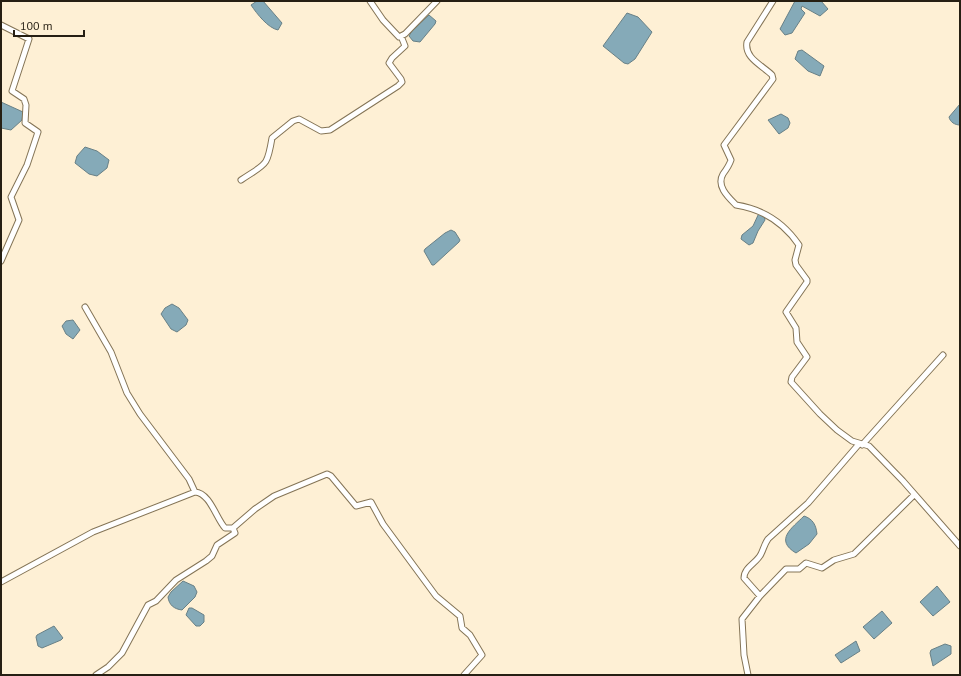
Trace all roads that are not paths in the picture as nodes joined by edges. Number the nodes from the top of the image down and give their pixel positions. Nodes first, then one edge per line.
1 (370, 1) edge
2 (437, 1) edge
3 (773, 1) edge
4 (1, 25) edge
5 (401, 36) junction
6 (241, 180) dead end
7 (1, 261) edge
8 (85, 307) dead end
9 (944, 356) dead end
10 (861, 444) junction
11 (195, 492) junction
12 (914, 495) junction
13 (233, 528) junction
14 (960, 546) edge
15 (1, 582) edge
16 (760, 596) junction
17 (96, 675) edge
18 (464, 675) edge
19 (748, 675) edge

1 - 5 street
2 - 5 street
3 - 10 street
4 - 7 street
5 - 6 street
8 - 11 street
9 - 10 street
10 - 12 street
10 - 16 street
11 - 13 street
11 - 15 street
12 - 14 street
12 - 16 street
13 - 17 street
13 - 18 street
16 - 19 street

